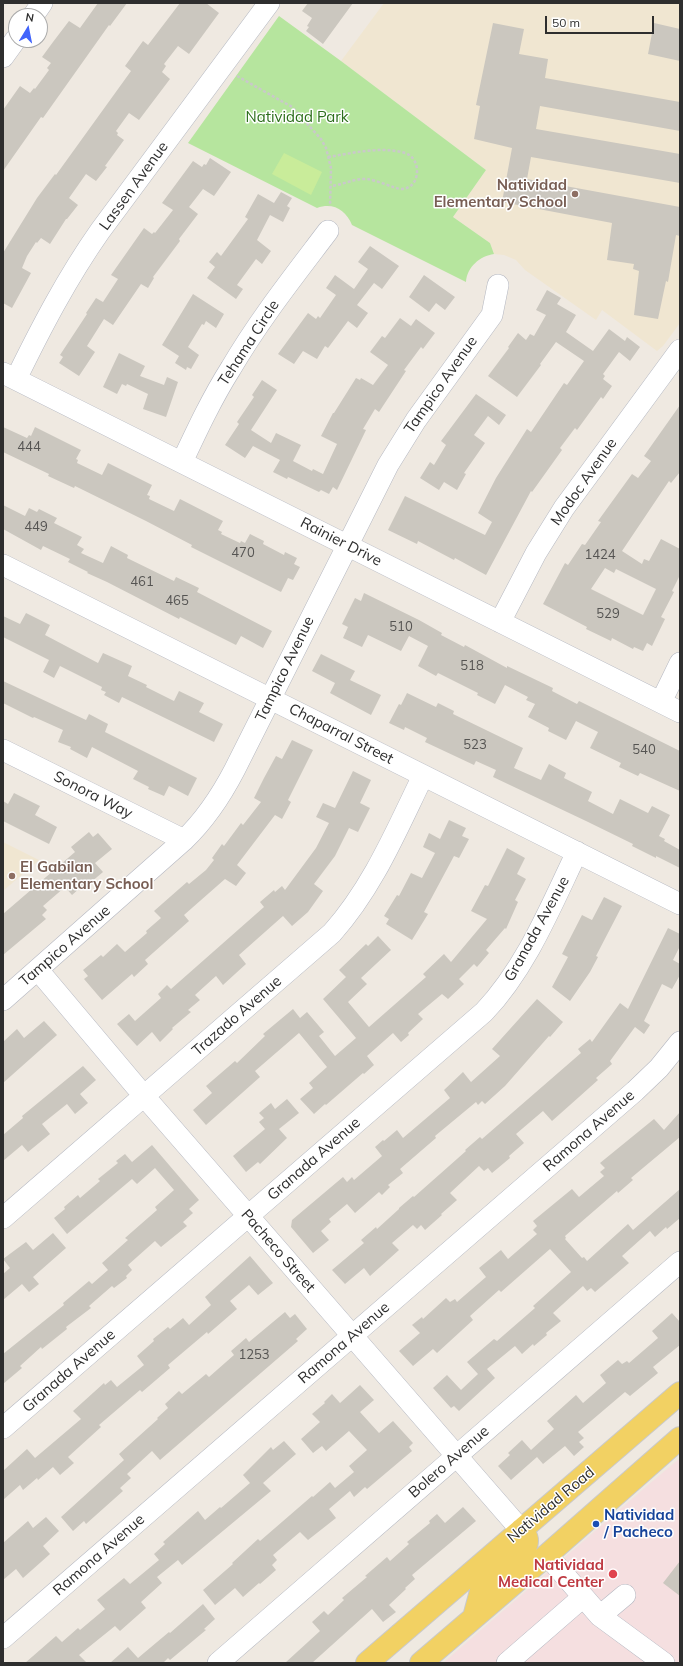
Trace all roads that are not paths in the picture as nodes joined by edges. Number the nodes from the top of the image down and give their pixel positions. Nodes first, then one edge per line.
1 (269, 3) edge
2 (10, 48) edge
3 (3, 57) edge
4 (328, 231) dead end
5 (498, 284) dead end
6 (680, 350) edge
7 (9, 376) edge
8 (182, 462) junction
9 (346, 545) junction
10 (3, 565) edge
11 (500, 622) junction
12 (680, 662) edge
13 (270, 699) junction
14 (660, 702) junction
15 (680, 712) edge
16 (3, 750) edge
17 (423, 776) junction
18 (184, 840) junction
19 (578, 852) junction
20 (680, 904) edge
21 (38, 970) junction
22 (3, 1000) edge
23 (680, 1042) edge
24 (144, 1096) junction
25 (248, 1216) junction
26 (3, 1218) edge
27 (680, 1262) edge
28 (352, 1336) junction
29 (680, 1393) edge
30 (3, 1428) edge
31 (680, 1438) edge
32 (456, 1456) junction
33 (521, 1530) junction
34 (547, 1555) junction
35 (624, 1595) dead end
36 (583, 1597) junction
37 (600, 1616) junction
38 (474, 1617) junction
39 (3, 1638) edge
40 (218, 1663) edge
41 (367, 1663) edge
42 (421, 1663) edge
43 (507, 1663) edge
44 (664, 1663) edge

1 - 7 street, Lassen Avenue
2 - 3 street
4 - 8 street, Tehama Circle
5 - 9 street, Tampico Avenue
6 - 11 street, Modoc Avenue
7 - 8 street, Rainier Drive
8 - 9 street, Rainier Drive
9 - 11 street, Rainier Drive
9 - 13 street, Tampico Avenue
10 - 13 street, Chaparral Street
11 - 14 street, Rainier Drive
12 - 14 street
13 - 17 street, Chaparral Street
13 - 18 street, Tampico Avenue
14 - 15 street, Rainier Drive
16 - 18 street, Sonora Way
17 - 19 street, Chaparral Street
17 - 24 street, Trazado Avenue
18 - 21 street, Tampico Avenue
19 - 20 street, Chaparral Street
19 - 25 street, Granada Avenue
21 - 22 street, Tampico Avenue
21 - 24 street, Pacheco Street
23 - 28 street, Ramona Avenue
24 - 25 street, Pacheco Street
24 - 26 street, Trazado Avenue
25 - 28 street, Pacheco Street
25 - 30 street, Granada Avenue
27 - 32 street, Bolero Avenue
28 - 32 street, Pacheco Street
28 - 39 street, Ramona Avenue
29 - 33 main road, Natividad Road
31 - 34 main road
32 - 33 street, Pacheco Street
32 - 40 street, Bolero Avenue
33 - 38 main road
33 - 41 main road, Natividad Road
34 - 36 street
34 - 38 main road
35 - 37 street
36 - 37 street
36 - 43 street
37 - 44 street
38 - 42 main road

